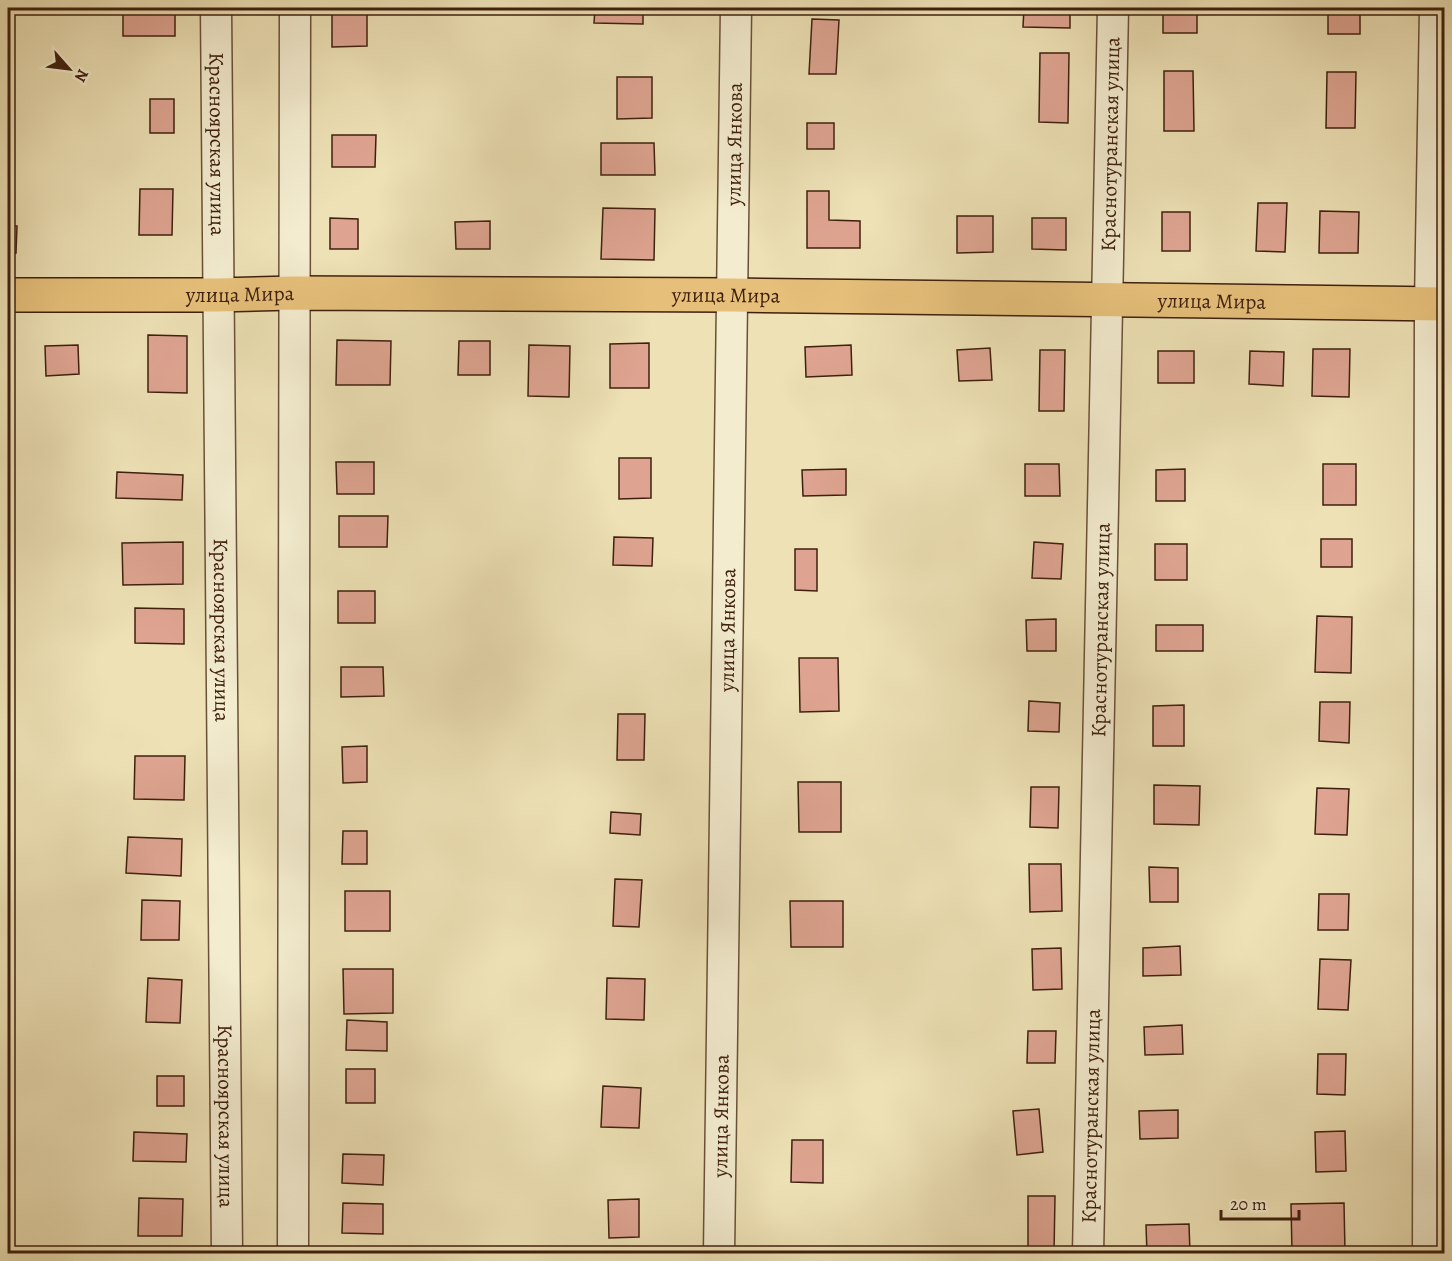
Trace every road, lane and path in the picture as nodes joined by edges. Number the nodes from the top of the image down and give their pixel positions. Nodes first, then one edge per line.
1 (216, 8) edge
2 (294, 8) edge
3 (736, 8) edge
4 (1113, 8) edge
5 (1435, 8) edge
6 (293, 293) junction
7 (8, 295) edge
8 (217, 295) junction
9 (732, 296) junction
10 (1107, 300) junction
11 (1437, 304) edge
12 (227, 1254) edge
13 (293, 1254) edge
14 (719, 1254) edge
15 (1088, 1254) edge
16 (1428, 1254) edge

1 - 8 street, Красноярская улица
2 - 6 street
3 - 9 street, улица Янкова
4 - 10 street, Краснотуранская улица
5 - 11 street
6 - 8 main road, улица Мира
6 - 9 main road, улица Мира
6 - 13 street
7 - 8 main road, улица Мира
8 - 12 street, Красноярская улица
9 - 10 main road, улица Мира
9 - 14 street, улица Янкова
10 - 11 main road, улица Мира
10 - 15 street, Краснотуранская улица
11 - 16 street

